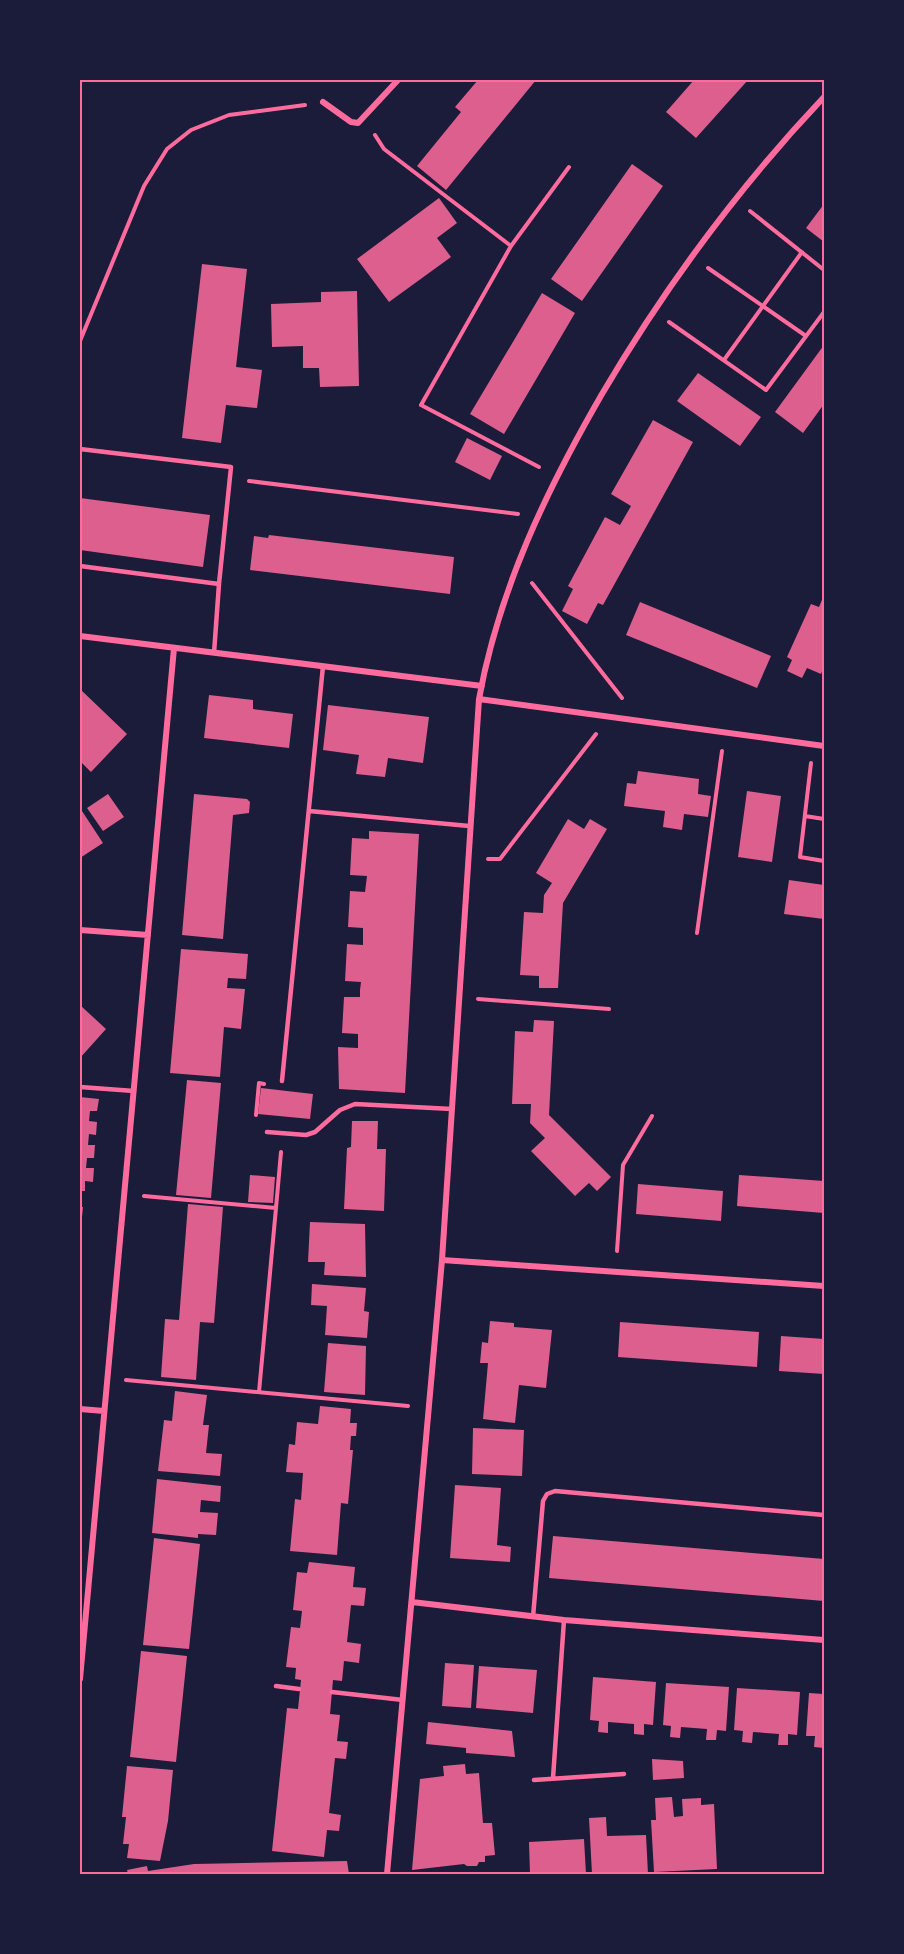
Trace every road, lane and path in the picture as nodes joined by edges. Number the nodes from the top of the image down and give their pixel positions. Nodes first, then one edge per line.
1 (398, 80) edge
2 (825, 97) edge
3 (323, 102) joint
4 (364, 120) junction
5 (569, 167) dead end
6 (735, 199) junction
7 (511, 246) junction
8 (802, 252) junction
9 (692, 257) junction
10 (825, 270) edge
11 (761, 305) junction
12 (654, 311) junction
13 (825, 312) edge
14 (806, 336) junction
15 (80, 341) edge
16 (724, 360) junction
17 (80, 449) edge
18 (555, 476) junction
19 (230, 479) junction
20 (537, 516) junction
21 (517, 563) junction
22 (80, 566) edge
23 (219, 584) junction
24 (80, 636) edge
25 (174, 648) junction
26 (214, 653) junction
27 (323, 666) junction
28 (482, 686) junction
29 (479, 699) junction
30 (609, 717) junction
31 (640, 721) junction
32 (725, 733) junction
33 (813, 745) junction
34 (825, 746) edge
35 (309, 811) junction
36 (805, 816) junction
37 (825, 819) edge
38 (469, 826) junction
39 (467, 858) junction
40 (825, 861) edge
41 (80, 930) edge
42 (697, 933) dead end
43 (148, 935) junction
44 (459, 997) junction
45 (609, 1009) dead end
46 (282, 1081) joint
47 (80, 1087) edge
48 (134, 1091) junction
49 (452, 1109) junction
50 (652, 1116) dead end
51 (267, 1132) joint
52 (283, 1134) junction
53 (124, 1195) junction
54 (276, 1208) junction
55 (442, 1260) junction
56 (615, 1271) junction
57 (825, 1286) edge
58 (107, 1378) junction
59 (259, 1392) junction
60 (430, 1408) junction
61 (80, 1409) edge
62 (104, 1411) junction
63 (825, 1515) edge
64 (412, 1602) junction
65 (533, 1617) junction
66 (564, 1620) junction
67 (825, 1640) edge
68 (80, 1679) edge
69 (276, 1686) dead end
70 (300, 1689) dead end
71 (332, 1692) dead end
72 (403, 1700) junction
73 (624, 1774) dead end
74 (553, 1778) junction
75 (534, 1780) dead end
76 (387, 1875) edge

1 - 4 street
2 - 6 street
3 - 4 street
3 - 15 path
4 - 7 path
5 - 7 path
6 - 8 path
6 - 9 street
7 - 18 path
8 - 10 path
8 - 11 path
9 - 11 path
9 - 12 street
11 - 14 path
11 - 16 path
12 - 16 path
12 - 18 street
13 - 14 path
14 - 16 path
17 - 19 lane
18 - 20 street
19 - 20 path
19 - 23 lane
20 - 21 street
21 - 28 street
21 - 31 path
22 - 23 lane
23 - 26 lane
24 - 25 street
25 - 26 street
25 - 43 street
26 - 27 street
27 - 28 street
27 - 35 lane
28 - 29 street
29 - 30 street
29 - 38 street
30 - 31 street
30 - 39 path
31 - 32 street
32 - 33 street
32 - 42 path
33 - 34 street
33 - 36 path
35 - 38 lane
35 - 46 lane
36 - 37 path
36 - 40 path
38 - 39 street
39 - 44 street
41 - 43 street
43 - 48 street
44 - 45 path
44 - 49 street
46 - 51 path
47 - 48 lane
48 - 53 street
49 - 52 lane
49 - 55 street
50 - 56 path
51 - 52 lane
52 - 54 path
53 - 54 path
53 - 58 street
54 - 59 path
55 - 56 street
55 - 60 street
56 - 57 street
58 - 59 path
58 - 62 street
59 - 60 path
60 - 64 street
61 - 62 street
62 - 68 street
63 - 65 lane
64 - 65 street
64 - 72 street
65 - 66 street
66 - 67 street
66 - 74 lane
69 - 70 lane
71 - 72 lane
72 - 76 street
73 - 74 lane
74 - 75 lane

